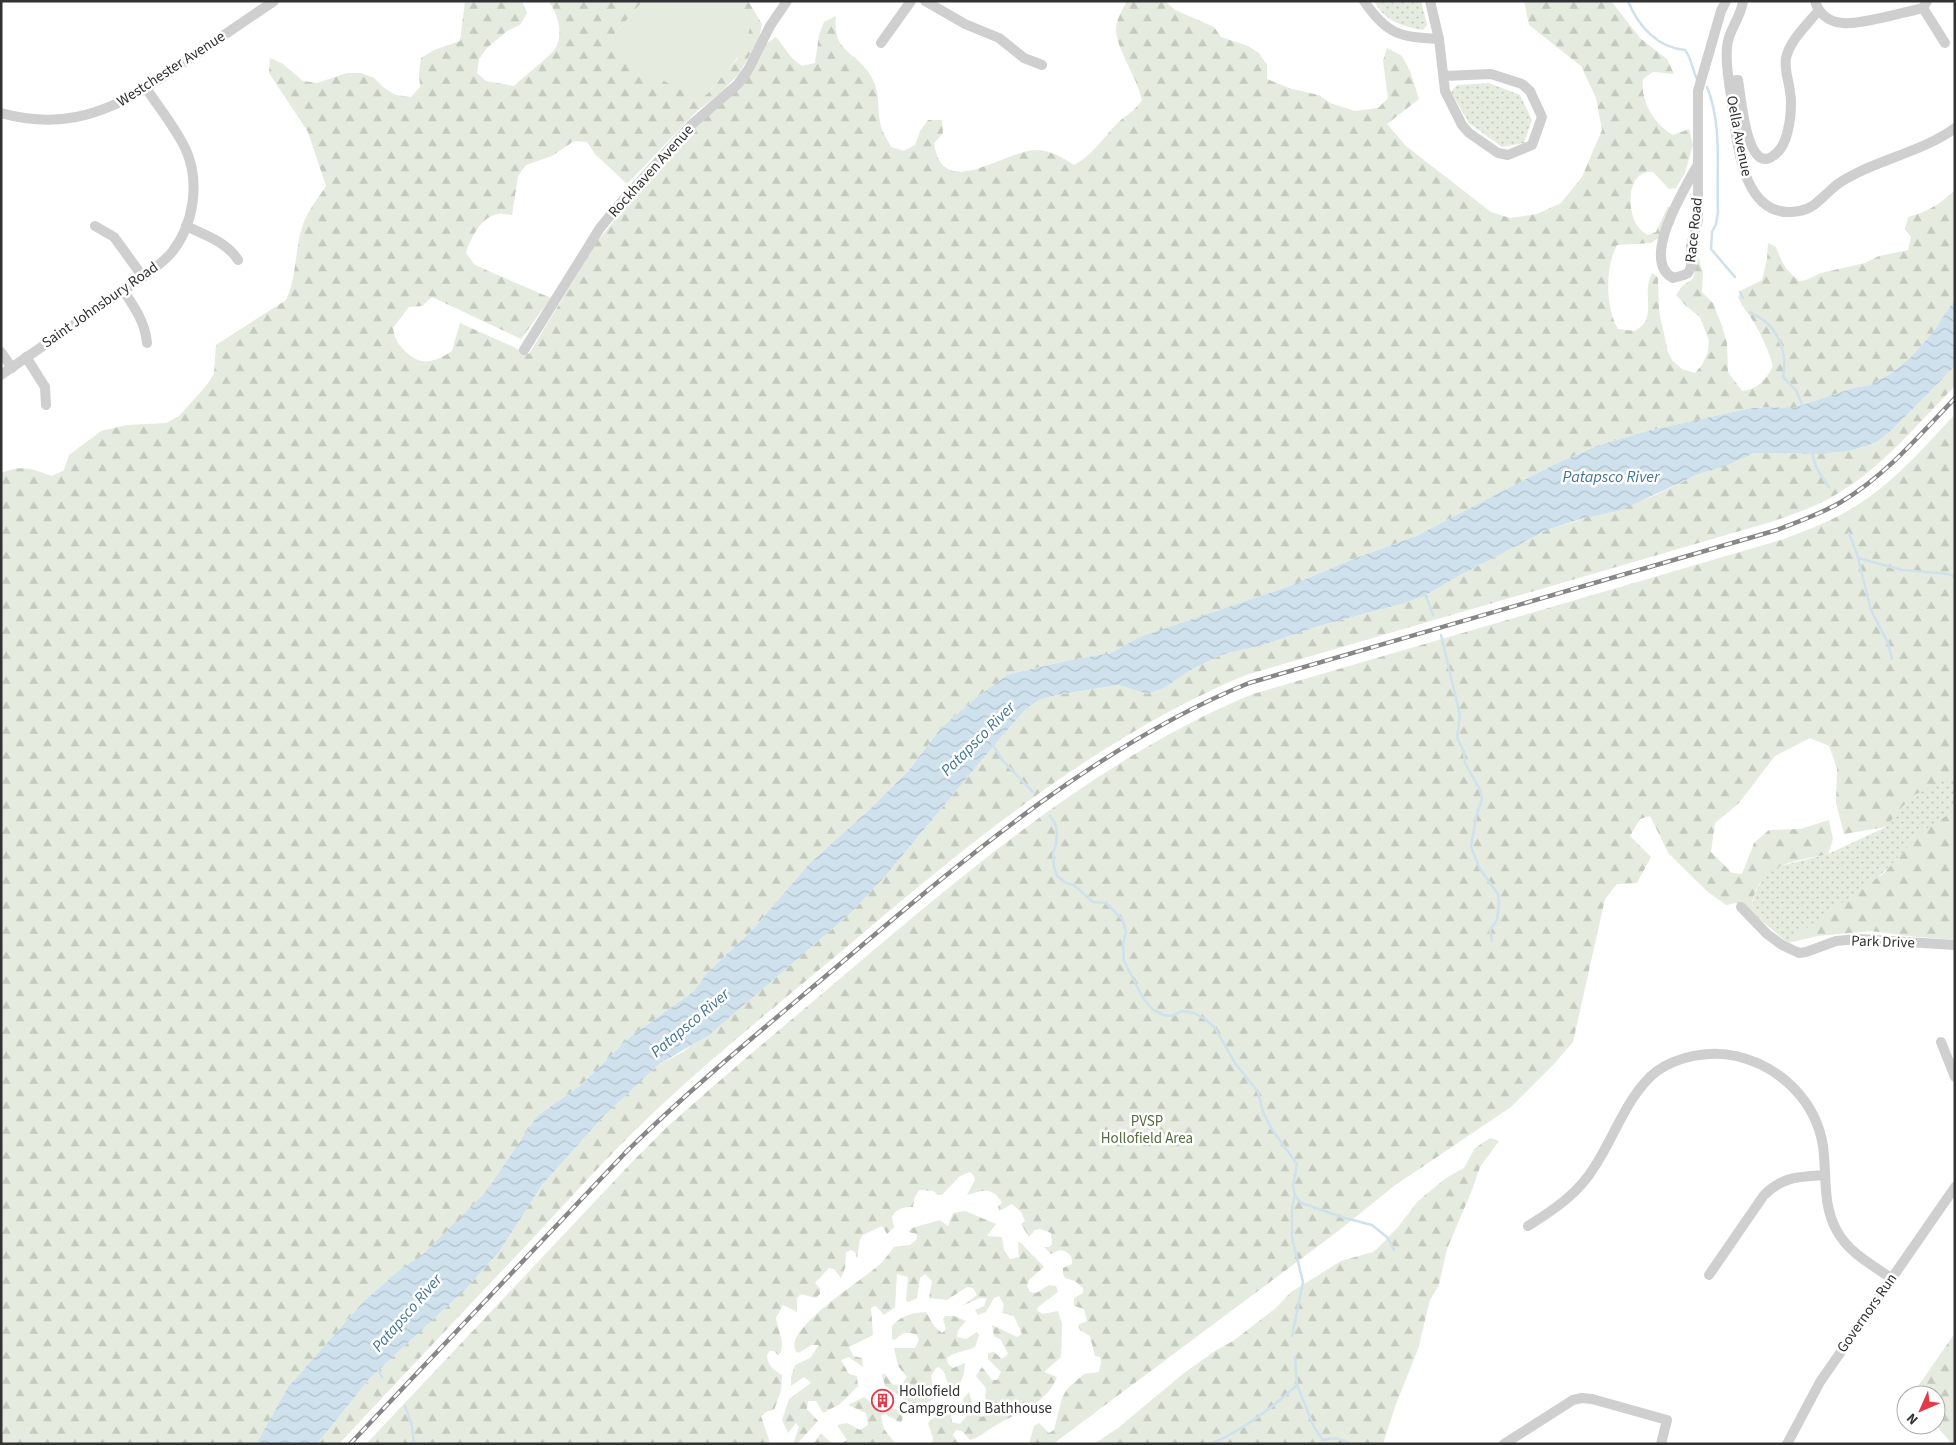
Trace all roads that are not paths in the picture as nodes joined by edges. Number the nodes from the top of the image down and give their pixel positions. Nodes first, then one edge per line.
1 (274, 1) edge
2 (787, 1) edge
3 (911, 1) edge
4 (925, 1) edge
5 (1364, 1) edge
6 (1430, 1) edge
7 (1726, 1) edge
8 (1743, 1) edge
9 (1925, 4) edge
10 (1816, 6) edge
11 (1439, 39) junction
12 (882, 42) dead end
13 (1945, 43) dead end
14 (1042, 65) dead end
15 (1444, 76) junction
16 (1729, 81) junction
17 (146, 88) junction
18 (1, 113) edge
19 (1955, 128) edge
20 (1698, 164) junction
21 (95, 226) dead end
22 (186, 226) junction
23 (238, 260) dead end
24 (143, 277) junction
25 (123, 290) junction
26 (147, 343) dead end
27 (524, 350) dead end
28 (1, 352) edge
29 (26, 357) junction
30 (12, 368) junction
31 (1, 375) edge
32 (46, 405) dead end
33 (1740, 907) dead end
34 (1955, 945) edge
35 (1941, 1042) dead end
36 (1955, 1077) edge
37 (1825, 1175) junction
38 (1955, 1188) edge
39 (1528, 1226) dead end
40 (1709, 1275) dead end
41 (1891, 1278) junction
42 (1504, 1444) edge
43 (1661, 1444) edge
44 (1787, 1444) edge

1 - 17 street, Westchester Avenue
2 - 27 street, Rockhaven Avenue
3 - 12 street
4 - 14 street
5 - 11 street
6 - 11 street
7 - 20 street, Race Road
8 - 16 street, Oella Avenue
9 - 10 street
9 - 13 street
10 - 16 street
11 - 15 street
15 - 15 street
16 - 19 street, Oella Avenue
17 - 18 street, Westchester Avenue
17 - 22 street, Saint Johnsbury Road
20 - 20 street, Race Road
21 - 24 street
22 - 23 street
22 - 24 street, Saint Johnsbury Road
24 - 25 street, Saint Johnsbury Road
25 - 26 street
25 - 29 street, Saint Johnsbury Road
28 - 30 street
29 - 30 street, Saint Johnsbury Road
29 - 32 street
30 - 31 street, Saint Johnsbury Road
33 - 34 street, Park Drive
35 - 36 street
37 - 39 street
37 - 40 street
37 - 41 street
38 - 41 street, Governors Run
41 - 44 street, Governors Run
42 - 43 street

